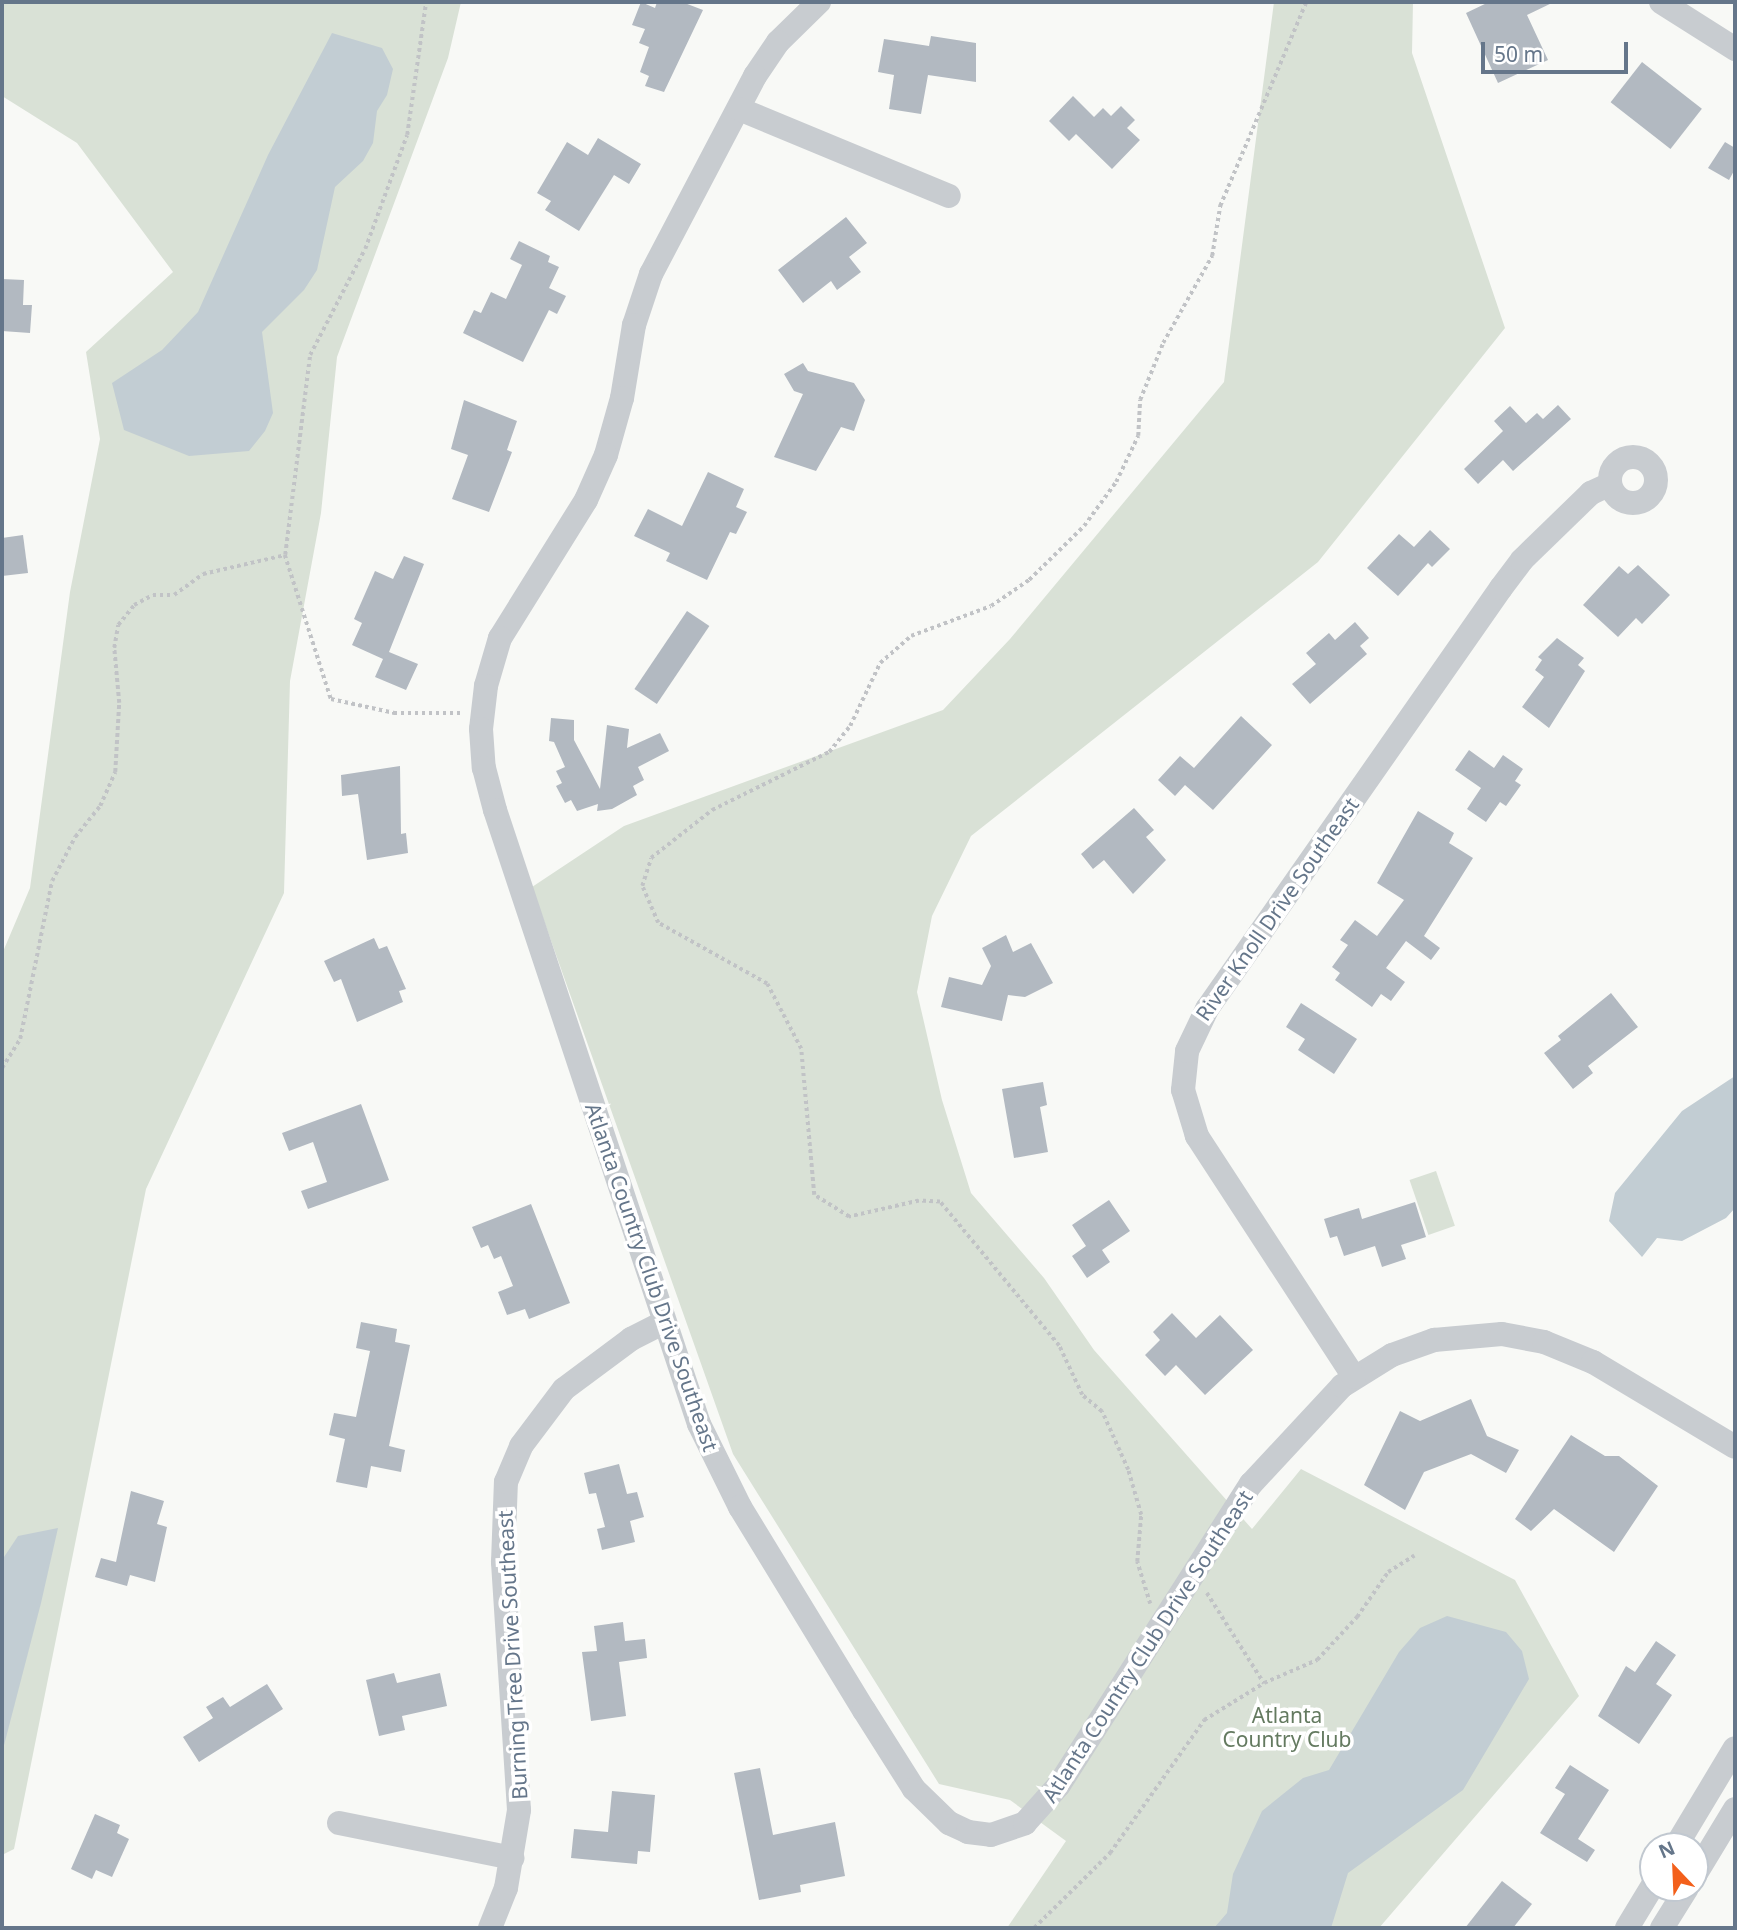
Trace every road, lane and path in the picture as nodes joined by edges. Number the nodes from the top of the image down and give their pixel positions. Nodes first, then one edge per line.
1 (426, 2) edge
2 (819, 2) edge
3 (1306, 2) edge
4 (1661, 2) edge
5 (1735, 50) edge
6 (739, 108) junction
7 (949, 196) dead end
8 (1610, 484) dead end
9 (285, 555) junction
10 (482, 713) junction
11 (2, 1068) edge
12 (664, 1322) junction
13 (1354, 1377) junction
14 (1735, 1447) edge
15 (1413, 1556) dead end
16 (1198, 1588) dead end
17 (1156, 1609) dead end
18 (1264, 1683) junction
19 (1735, 1748) edge
20 (1735, 1810) edge
21 (339, 1823) dead end
22 (1684, 1832) edge
23 (1709, 1852) edge
24 (513, 1858) junction
25 (1643, 1902) edge
26 (1678, 1902) edge
27 (490, 1928) edge
28 (1034, 1928) edge
29 (1627, 1928) edge
30 (1662, 1928) edge

1 - 9 path
2 - 6 street, Atlanta Country Club Drive Southeast
3 - 17 path
4 - 5 street
6 - 7 street
6 - 10 street, Atlanta Country Club Drive Southeast
8 - 13 street, River Knoll Drive Southeast
9 - 10 path
9 - 11 path
10 - 12 street, Atlanta Country Club Drive Southeast
12 - 13 street, Atlanta Country Club Drive Southeast
12 - 24 street, Burning Tree Drive Southeast
13 - 14 street, Atlanta Country Club Drive Southeast
15 - 18 path
16 - 18 path
18 - 28 path
19 - 22 street
20 - 23 street
21 - 24 street
24 - 27 street, Burning Tree Drive Southeast
25 - 29 street
26 - 30 street

